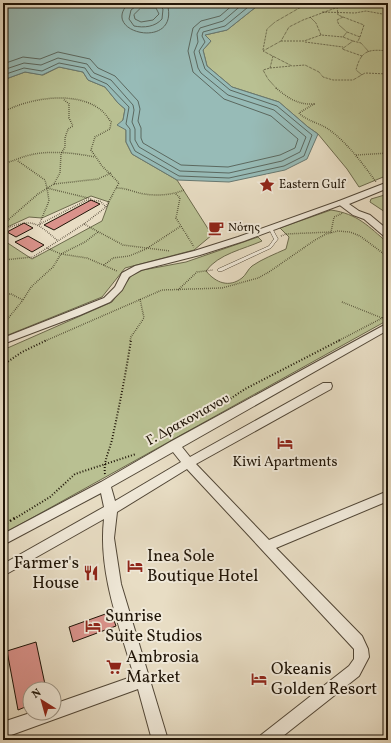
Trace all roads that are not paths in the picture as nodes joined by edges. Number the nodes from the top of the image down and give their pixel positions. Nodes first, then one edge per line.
1 (384, 187) edge
2 (351, 204) junction
3 (332, 207) joint
4 (271, 229) junction
5 (388, 235) edge
6 (220, 270) road end
7 (385, 322) edge
8 (3, 342) edge
9 (327, 386) dead end
10 (174, 445) junction
11 (188, 463) junction
12 (105, 485) junction
13 (388, 496) edge
14 (111, 509) junction
15 (3, 540) edge
16 (267, 546) junction
17 (3, 570) edge
18 (143, 680) junction
19 (62, 708) edge
20 (28, 721) edge
21 (3, 730) edge
22 (160, 740) edge
23 (266, 740) edge

1 - 2 street
2 - 3 street
2 - 5 street
3 - 4 street
4 - 6 lane
4 - 8 street
7 - 10 street, Γ. Δρακονιανου
9 - 11 street
10 - 11 street
10 - 12 street, Γ. Δρακονιανου
11 - 14 street
11 - 16 street
12 - 14 street
12 - 15 street, Γ. Δρακονιανου
13 - 16 street
14 - 17 street
14 - 18 street
16 - 23 street
18 - 19 street
18 - 22 street
20 - 21 street

